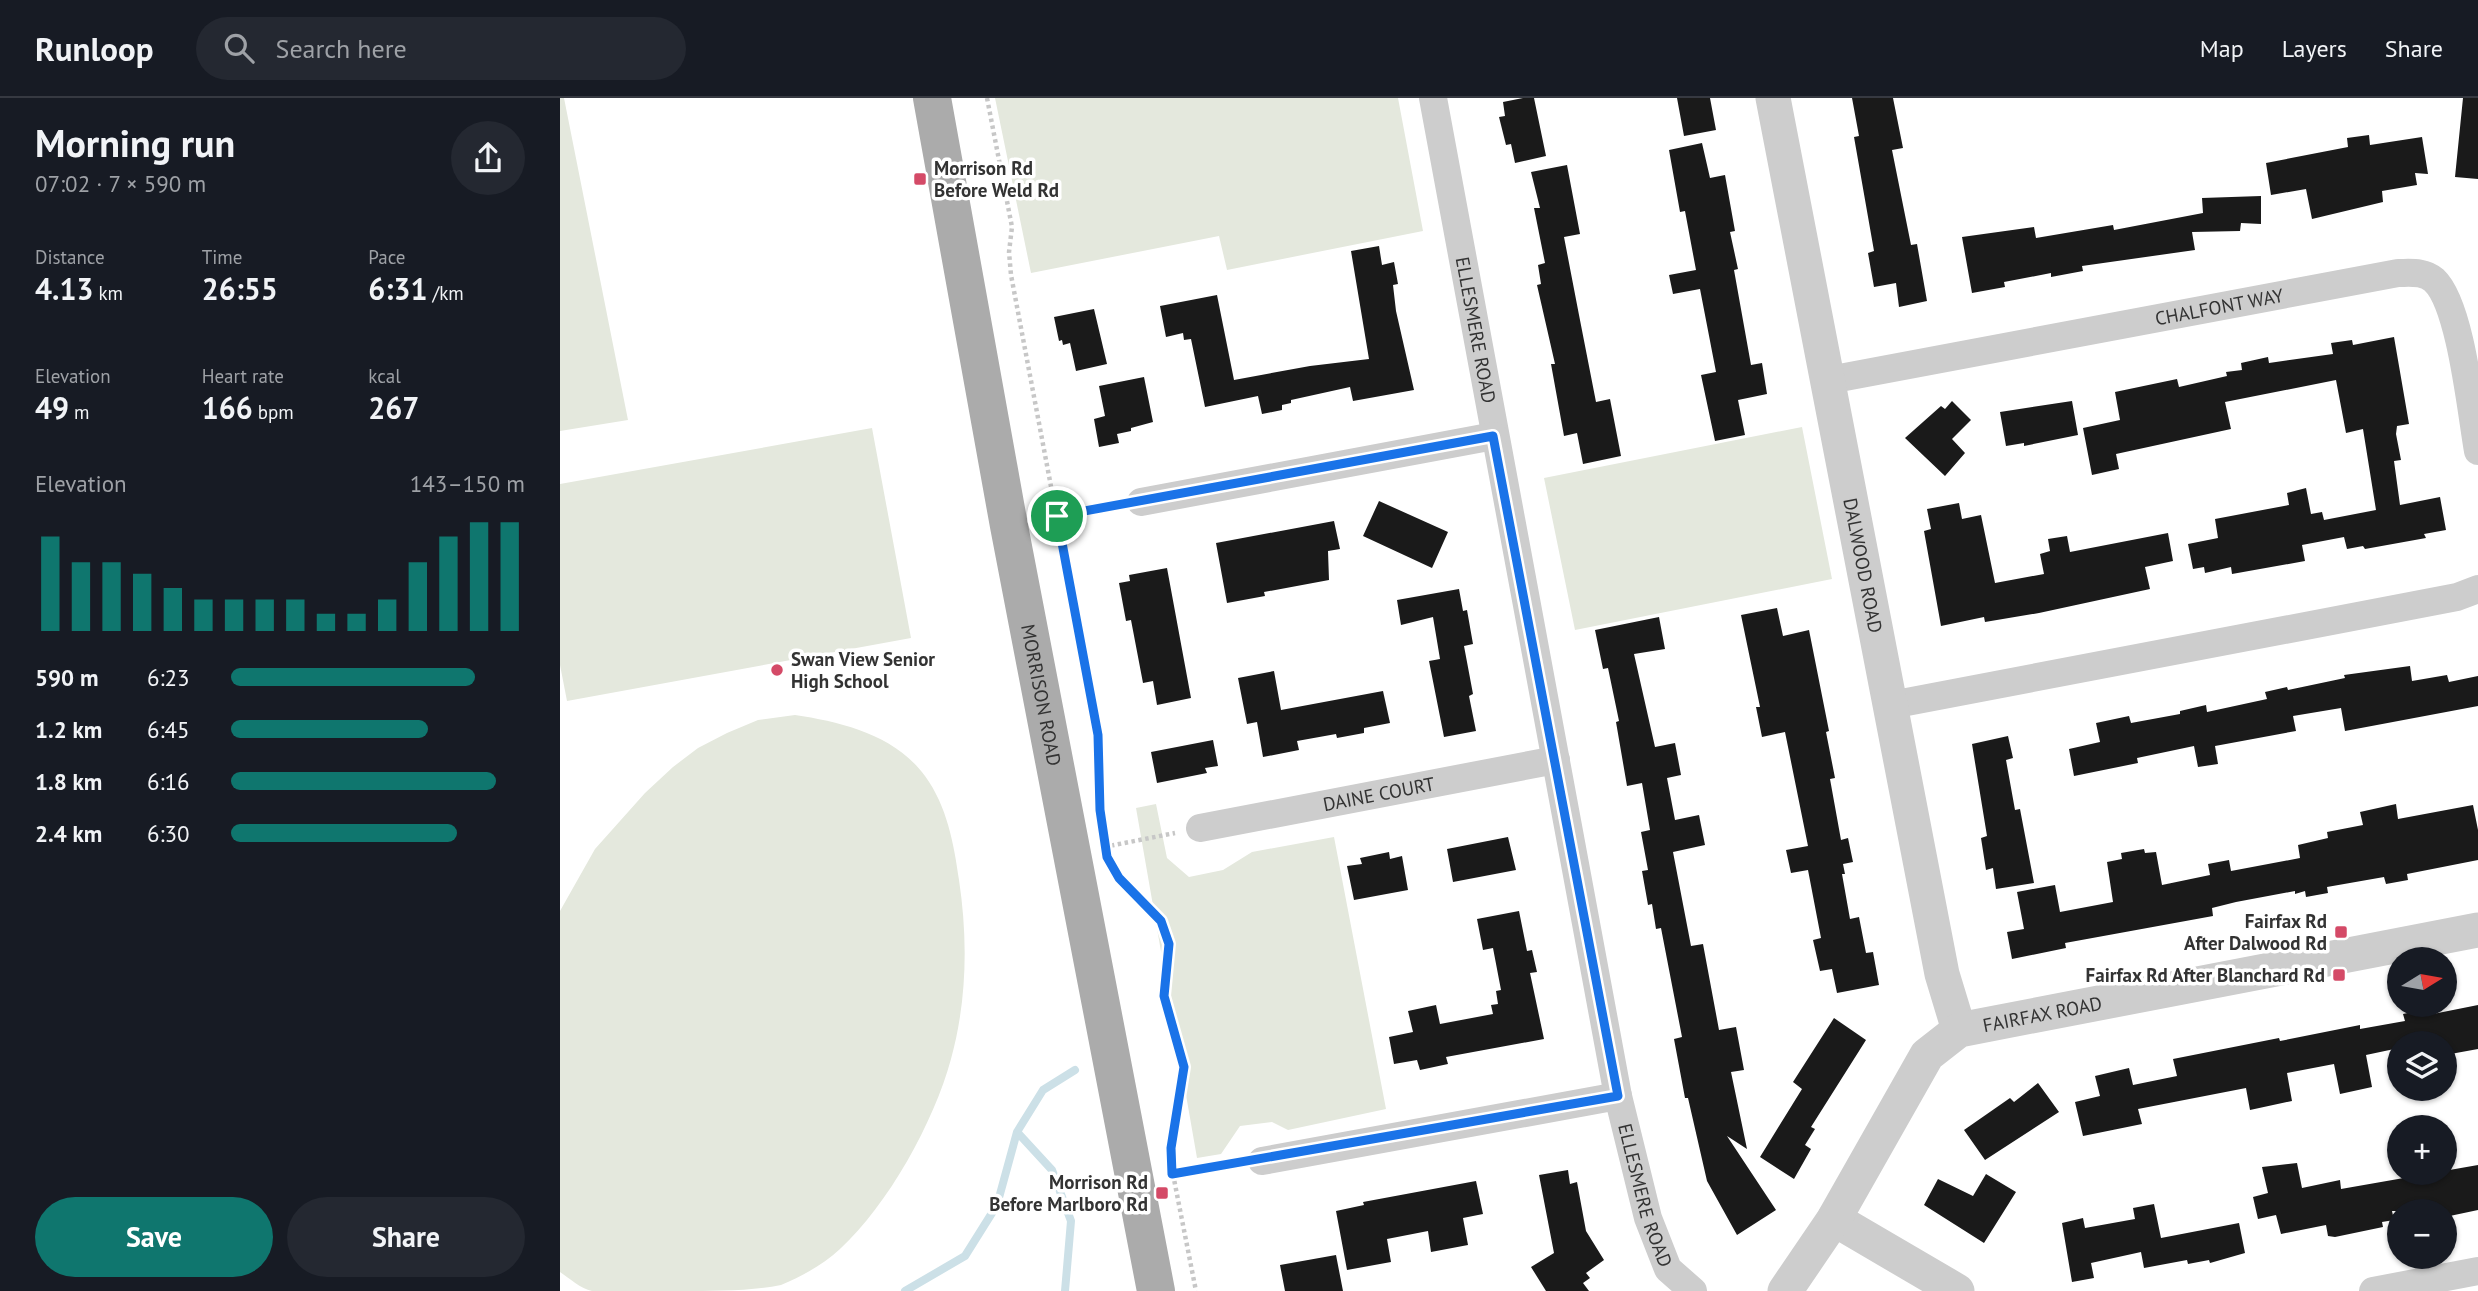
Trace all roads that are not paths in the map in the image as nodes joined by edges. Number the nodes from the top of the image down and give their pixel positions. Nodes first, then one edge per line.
1 (932, 98) edge
2 (1433, 98) edge
3 (1773, 98) edge
4 (1829, 380) junction
5 (1493, 436) junction
6 (2478, 452) edge
7 (1141, 502) road end
8 (2478, 589) edge
9 (1891, 705) junction
10 (1556, 760) junction
11 (1200, 828) road end
12 (2478, 930) edge
13 (1959, 1030) junction
14 (1618, 1096) junction
15 (1262, 1161) road end
16 (1834, 1219) junction
17 (2478, 1270) edge
18 (1156, 1291) edge
19 (1693, 1291) edge
20 (1785, 1291) edge
21 (1957, 1291) edge
22 (2373, 1291) edge

1 - 18 main road, MORRISON ROAD
2 - 5 street, ELLESMERE ROAD
3 - 4 street, DALWOOD ROAD
4 - 6 street, CHALFONT WAY
4 - 9 street, DALWOOD ROAD
5 - 7 street
5 - 10 street, ELLESMERE ROAD
8 - 9 street
9 - 13 street, DALWOOD ROAD
10 - 11 street, DAINE COURT
10 - 14 street, ELLESMERE ROAD
12 - 13 street, FAIRFAX ROAD
13 - 16 street, FAIRFAX ROAD
14 - 15 street
14 - 19 street, ELLESMERE ROAD
16 - 20 street, FAIRFAX ROAD
16 - 21 street
17 - 22 street

